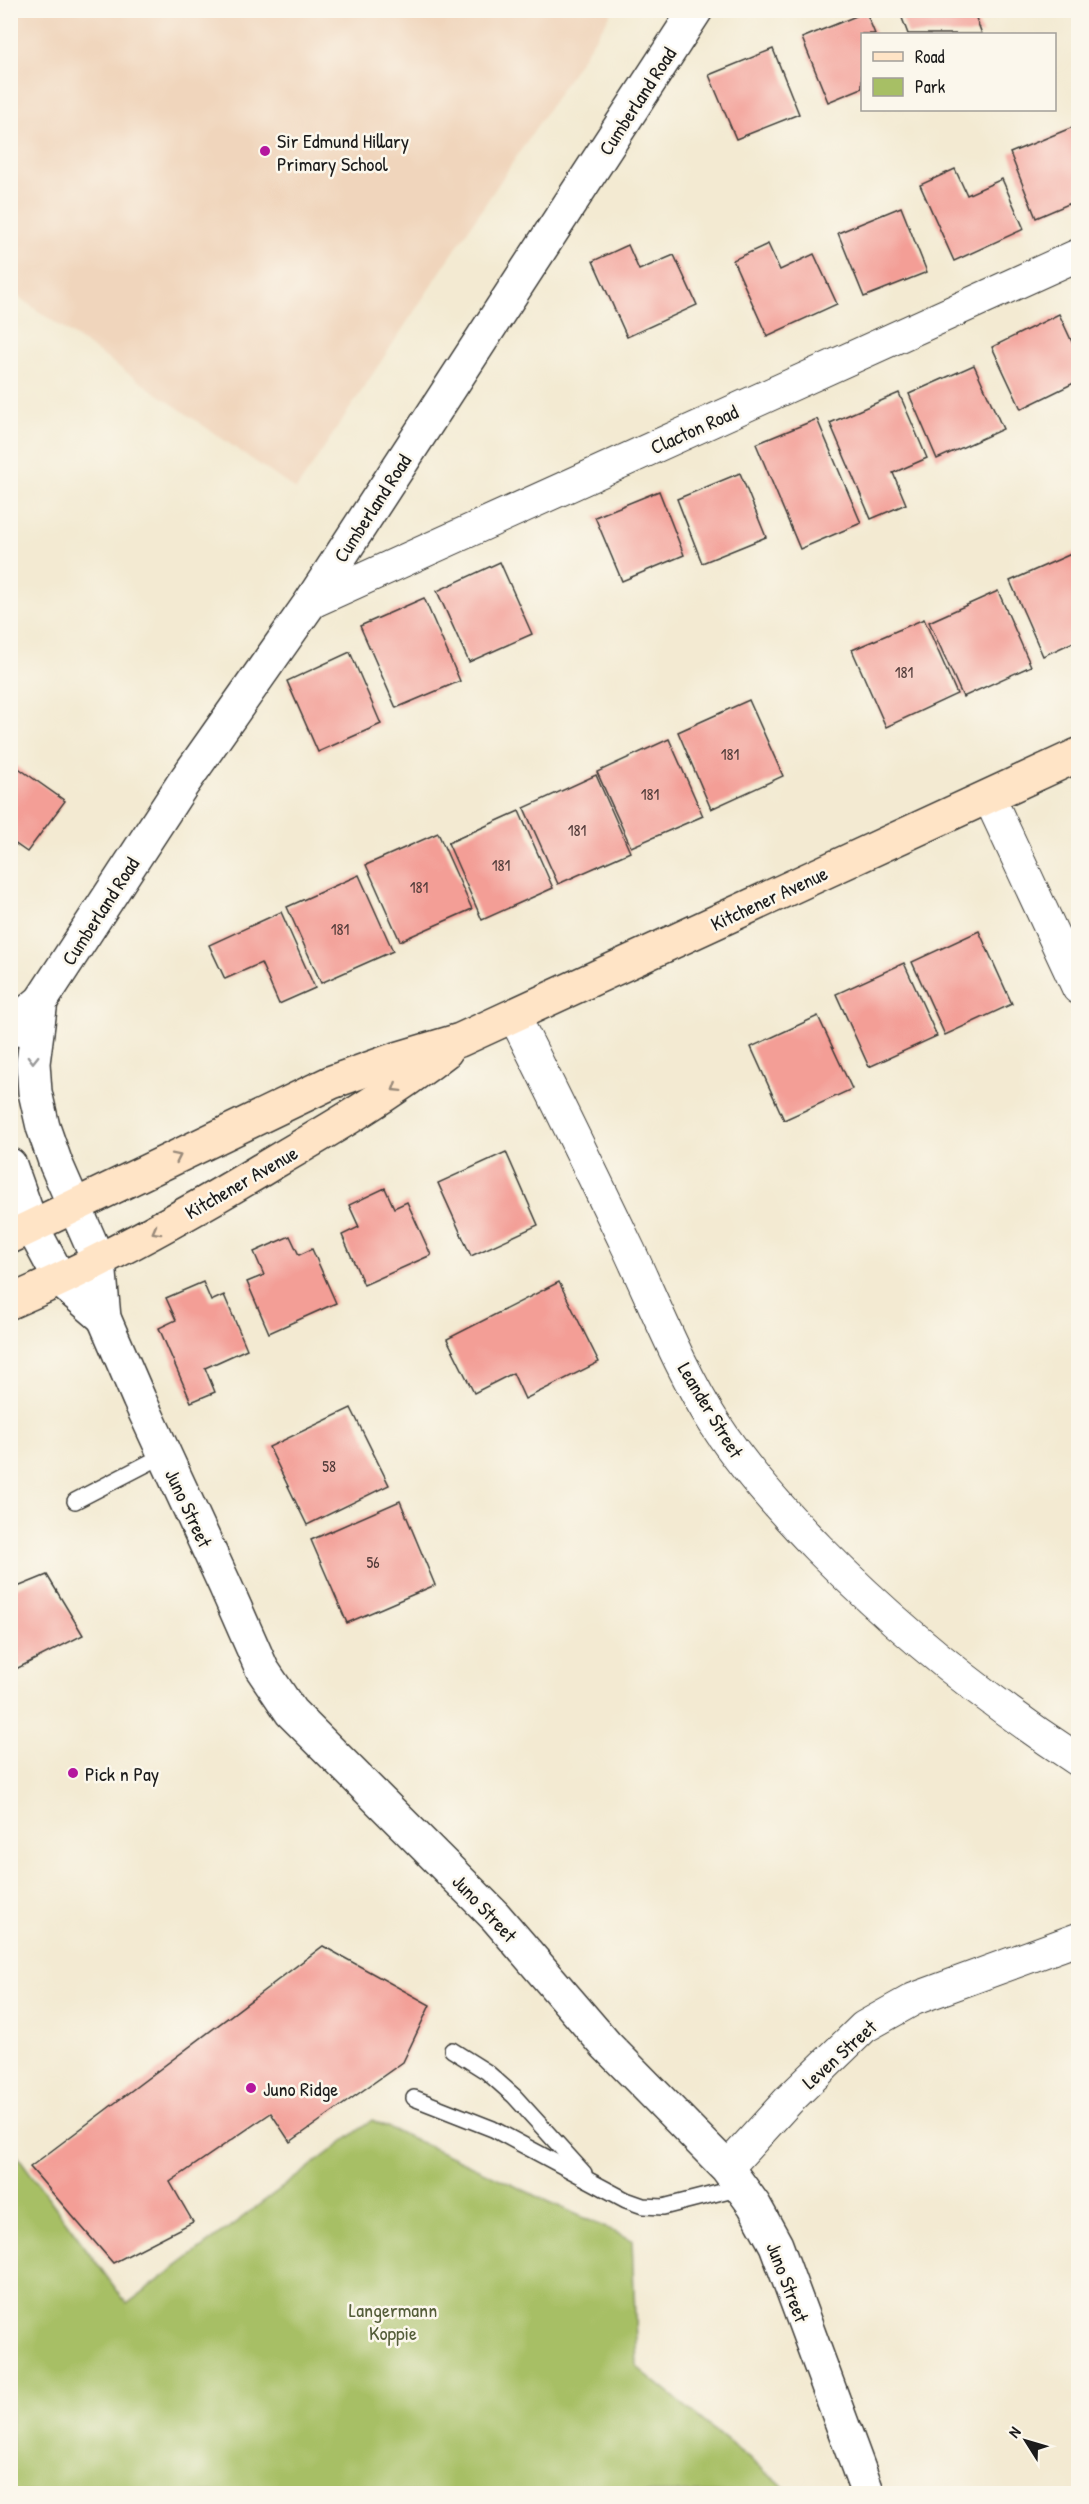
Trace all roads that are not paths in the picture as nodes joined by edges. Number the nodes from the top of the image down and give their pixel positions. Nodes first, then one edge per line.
1 (696, 10) edge
2 (1078, 255) edge
3 (310, 603) junction
4 (1078, 755) edge
5 (989, 797) junction
6 (1078, 988) edge
7 (41, 1001) junction
8 (514, 1016) junction
9 (10, 1031) edge
10 (460, 1040) junction
11 (10, 1166) edge
12 (74, 1207) junction
13 (21, 1232) edge
14 (99, 1262) junction
15 (60, 1281) junction
16 (10, 1302) edge
17 (104, 1318) junction
18 (165, 1455) junction
19 (75, 1501) dead end
20 (1078, 1760) edge
21 (1078, 1939) edge
22 (452, 2050) dead end
23 (414, 2098) dead end
24 (734, 2177) junction
25 (590, 2179) junction
26 (868, 2493) edge

1 - 3 street, Cumberland Road
2 - 3 street, Clacton Road
3 - 7 street, Cumberland Road
4 - 5 main road, Kitchener Avenue
5 - 6 street
5 - 8 main road, Kitchener Avenue
7 - 9 street, Cumberland Road
7 -> 12 street, Cumberland Road
8 - 10 main road, Kitchener Avenue
8 - 20 street, Leander Street
12 -> 10 main road, Kitchener Avenue
10 -> 14 main road, Kitchener Avenue
11 - 13 street
12 - 13 main road, Kitchener Avenue
12 - 14 street, Cumberland Road
13 - 15 street
14 - 15 main road, Kitchener Avenue
14 - 17 street, Cumberland Road
15 - 16 main road, Kitchener Avenue
15 - 17 street
17 - 18 street, Juno Street
18 - 19 lane
18 - 24 street, Juno Street
21 - 24 street, Leven Street
22 - 25 lane
23 - 25 lane
24 - 25 lane
24 - 26 street, Juno Street

